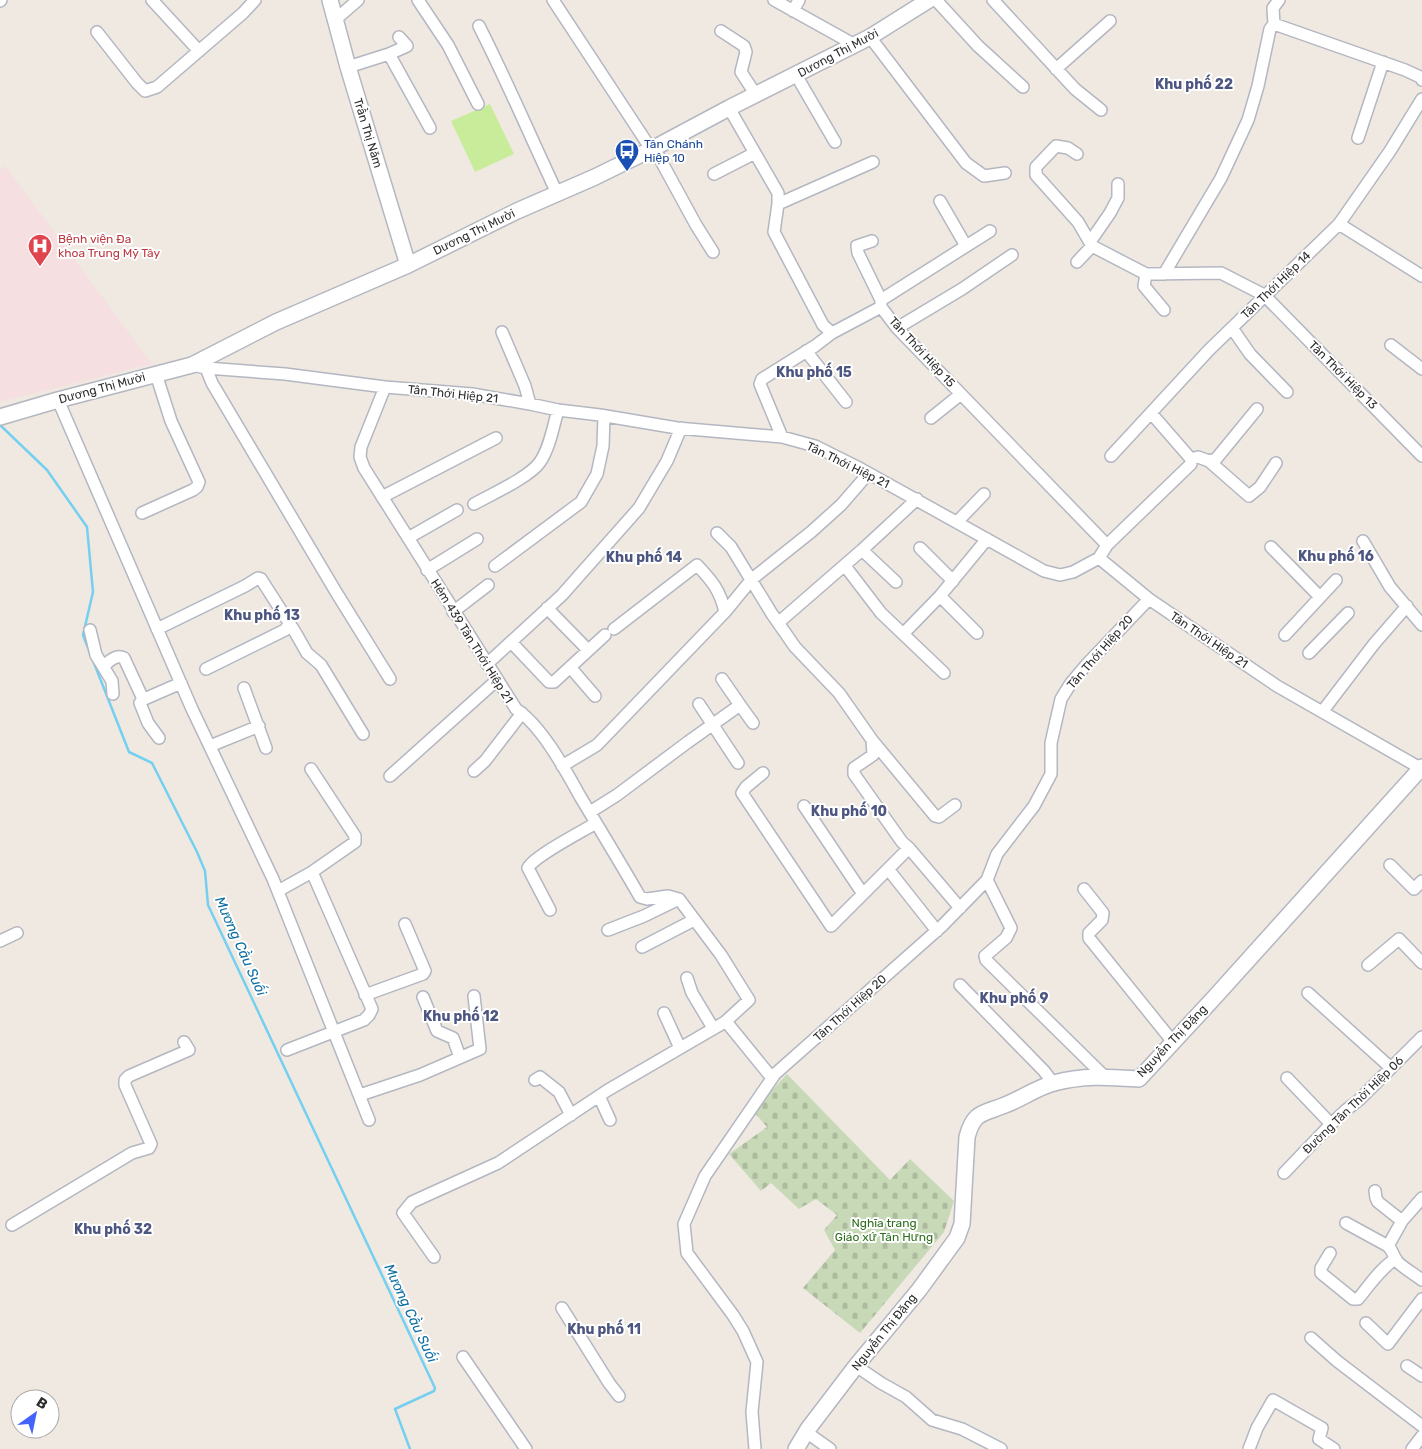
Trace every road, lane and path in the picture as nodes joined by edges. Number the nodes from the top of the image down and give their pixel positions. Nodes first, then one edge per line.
1 (152, 0) edge
2 (330, 0) edge
3 (358, 0) edge
4 (418, 0) edge
5 (553, 0) edge
6 (774, 0) edge
7 (799, 0) edge
8 (929, 0) edge
9 (936, 0) edge
10 (993, 0) edge
11 (1279, 0) edge
12 (251, 1) edge
13 (793, 11) junction
14 (336, 19) junction
15 (1110, 21) dead end
16 (1274, 24) junction
17 (479, 26) dead end
18 (721, 31) dead end
19 (97, 32) dead end
20 (399, 36) dead end
21 (870, 38) junction
22 (855, 45) junction
23 (199, 51) junction
24 (389, 54) junction
25 (1383, 62) junction
26 (348, 68) junction
27 (1056, 69) junction
28 (796, 75) junction
29 (1422, 80) edge
30 (1023, 88) dead end
31 (756, 95) junction
32 (1422, 98) edge
33 (478, 104) dead end
34 (729, 108) junction
35 (1101, 110) dead end
36 (430, 128) dead end
37 (1358, 138) dead end
38 (836, 142) dead end
39 (653, 149) junction
40 (755, 153) junction
41 (1077, 154) dead end
42 (873, 162) dead end
43 (1005, 172) dead end
44 (714, 174) dead end
45 (1118, 184) dead end
46 (557, 193) junction
47 (940, 201) dead end
48 (778, 204) junction
49 (1339, 224) junction
50 (990, 232) dead end
51 (872, 241) dead end
52 (1091, 244) junction
53 (966, 246) junction
54 (713, 252) dead end
55 (1012, 255) dead end
56 (1078, 262) dead end
57 (408, 265) junction
58 (1146, 274) junction
59 (1164, 274) junction
60 (1422, 276) edge
61 (1264, 295) junction
62 (881, 303) junction
63 (1164, 310) dead end
64 (897, 328) junction
65 (1232, 328) junction
66 (502, 332) dead end
67 (832, 333) junction
68 (1391, 345) dead end
69 (806, 352) junction
70 (199, 366) junction
71 (1422, 369) edge
72 (156, 374) junction
73 (385, 387) junction
74 (1287, 392) dead end
75 (961, 394) junction
76 (58, 400) junction
77 (846, 402) dead end
78 (530, 404) junction
79 (1257, 408) dead end
80 (558, 410) junction
81 (1151, 414) junction
82 (604, 416) junction
83 (0, 417) edge
84 (931, 418) dead end
85 (681, 428) junction
86 (782, 437) junction
87 (496, 438) dead end
88 (1110, 456) dead end
89 (1422, 456) edge
90 (1191, 459) junction
91 (1209, 461) junction
92 (1276, 462) dead end
93 (868, 474) junction
94 (984, 494) dead end
95 (382, 497) junction
96 (917, 499) junction
97 (474, 504) dead end
98 (457, 510) dead end
99 (142, 513) dead end
100 (957, 522) junction
101 (716, 533) dead end
102 (408, 538) junction
103 (477, 539) dead end
104 (987, 539) junction
105 (1363, 541) dead end
106 (1107, 545) junction
107 (1270, 547) dead end
108 (920, 548) dead end
109 (862, 550) junction
110 (1099, 558) junction
111 (495, 566) dead end
112 (845, 566) junction
113 (427, 570) junction
114 (752, 579) junction
115 (1336, 580) dead end
116 (953, 581) junction
117 (896, 582) dead end
118 (488, 585) dead end
119 (940, 596) junction
120 (1320, 596) junction
121 (1148, 599) junction
122 (1407, 606) junction
123 (547, 608) junction
124 (453, 612) junction
125 (725, 612) junction
126 (1348, 613) dead end
127 (290, 623) junction
128 (778, 623) junction
129 (1422, 625) edge
130 (158, 629) junction
131 (90, 630) dead end
132 (977, 633) dead end
133 (902, 634) junction
134 (1285, 635) dead end
135 (511, 642) junction
136 (588, 650) junction
137 (1309, 653) dead end
138 (487, 664) junction
139 (103, 666) junction
140 (570, 667) junction
141 (206, 669) dead end
142 (944, 673) dead end
143 (390, 679) dead end
144 (722, 679) dead end
145 (497, 680) junction
146 (181, 683) junction
147 (244, 688) dead end
148 (113, 694) dead end
149 (595, 696) dead end
150 (143, 699) junction
151 (699, 704) dead end
152 (740, 705) junction
153 (1322, 712) junction
154 (522, 713) junction
155 (753, 723) dead end
156 (713, 725) junction
157 (259, 726) junction
158 (363, 734) dead end
159 (159, 738) dead end
160 (872, 740) junction
161 (210, 746) junction
162 (266, 748) dead end
163 (738, 763) dead end
164 (562, 766) junction
165 (1422, 768) edge
166 (311, 770) dead end
167 (474, 771) dead end
168 (763, 773) dead end
169 (390, 776) dead end
170 (955, 805) dead end
171 (804, 806) dead end
172 (590, 812) junction
173 (596, 823) junction
174 (909, 848) junction
175 (1390, 865) dead end
176 (888, 869) junction
177 (312, 872) junction
178 (987, 880) junction
179 (1422, 881) edge
180 (1084, 889) dead end
181 (278, 891) junction
182 (863, 894) junction
183 (679, 899) junction
184 (960, 908) junction
185 (550, 910) dead end
186 (694, 920) junction
187 (406, 924) dead end
188 (608, 930) dead end
189 (936, 931) junction
190 (17, 933) dead end
191 (0, 941) edge
192 (642, 947) dead end
193 (1422, 963) edge
194 (1368, 965) dead end
195 (687, 978) dead end
196 (960, 985) dead end
197 (1308, 993) dead end
198 (365, 995) junction
199 (474, 996) dead end
200 (423, 998) dead end
201 (664, 1013) dead end
202 (725, 1022) junction
203 (713, 1028) junction
204 (334, 1032) junction
205 (184, 1042) dead end
206 (1173, 1042) junction
207 (1420, 1043) edge
208 (680, 1048) junction
209 (287, 1050) dead end
210 (460, 1058) junction
211 (1391, 1068) junction
212 (1104, 1076) junction
213 (772, 1078) junction
214 (1287, 1078) dead end
215 (535, 1080) dead end
216 (1053, 1083) junction
217 (360, 1094) junction
218 (599, 1096) junction
219 (571, 1115) junction
220 (369, 1120) dead end
221 (610, 1120) dead end
222 (1331, 1124) junction
223 (1284, 1173) dead end
224 (1375, 1191) dead end
225 (1422, 1198) edge
226 (1402, 1221) junction
227 (1346, 1223) dead end
228 (12, 1225) dead end
229 (1388, 1246) junction
230 (1330, 1253) dead end
231 (434, 1257) dead end
232 (1396, 1259) junction
233 (1422, 1280) edge
234 (1422, 1300) edge
235 (562, 1308) dead end
236 (1366, 1323) dead end
237 (1311, 1338) dead end
238 (463, 1357) dead end
239 (856, 1366) junction
240 (1407, 1366) dead end
241 (1422, 1376) edge
242 (619, 1396) dead end
243 (1422, 1426) edge
244 (806, 1432) junction
245 (1422, 1436) edge
246 (526, 1449) edge
247 (755, 1449) edge
248 (796, 1449) edge
249 (830, 1449) edge
250 (1001, 1449) edge
251 (1249, 1449) edge
252 (1334, 1449) edge
253 (1412, 1449) edge

1 - 23 street
2 - 14 street, Trần Thị Năm
3 - 14 street
4 - 33 street
5 - 39 street
6 - 13 street
7 - 13 street
8 - 21 street, Dương Thị Mười
9 - 30 street
10 - 27 street
11 - 16 street
12 - 23 street
13 - 22 street
14 - 26 street, Trần Thị Năm
15 - 27 street
16 - 25 street
16 - 59 street
17 - 46 street
18 - 31 street
19 - 23 street
20 - 24 street
21 - 22 street, Dương Thị Mười
21 - 43 street
22 - 28 street, Dương Thị Mười
24 - 26 street
24 - 36 street
25 - 29 street
25 - 37 street
26 - 57 street, Trần Thị Năm
27 - 35 street
28 - 31 street, Dương Thị Mười
28 - 38 street
31 - 34 street, Dương Thị Mười
32 - 49 street, Tân Thới Hiệp 14
34 - 39 street, Dương Thị Mười
34 - 40 street
39 - 46 street, Dương Thị Mười
39 - 54 street
40 - 44 street
40 - 48 street
41 - 52 street
42 - 48 street
45 - 52 street
46 - 57 street, Dương Thị Mười
47 - 53 street
48 - 67 street
49 - 60 street
49 - 61 street, Tân Thới Hiệp 14
50 - 53 street
51 - 62 street
52 - 56 street
52 - 58 street
53 - 62 street
55 - 64 street
57 - 70 street, Dương Thị Mười
58 - 59 street, Tân Thới Hiệp 13
58 - 63 street
59 - 61 street, Tân Thới Hiệp 13
61 - 65 street, Tân Thới Hiệp 14
61 - 89 street, Tân Thới Hiệp 13
62 - 64 street, Tân Thới Hiệp 15
62 - 67 street, Tân Thới Hiệp 15
64 - 75 street, Tân Thới Hiệp 15
65 - 74 street
65 - 81 street, Tân Thới Hiệp 14
66 - 78 street
67 - 69 street, Tân Thới Hiệp 15
68 - 71 street
69 - 77 street
69 - 86 street, Tân Thới Hiệp 15
70 - 72 street, Dương Thị Mười
70 - 73 street, Tân Thới Hiệp 21
70 - 143 street
72 - 76 street, Dương Thị Mười
72 - 99 street
73 - 78 street, Tân Thới Hiệp 21
73 - 95 street, Hẻm 439 Tân Thới Hiệp 21
75 - 84 street
75 - 106 street, Tân Thới Hiệp 15
76 - 83 street, Dương Thị Mười
76 - 130 street
78 - 80 street, Tân Thới Hiệp 21
79 - 91 street
80 - 82 street, Tân Thới Hiệp 21
80 - 97 street
81 - 88 street, Tân Thới Hiệp 14
81 - 90 street
82 - 85 street, Tân Thới Hiệp 21
82 - 111 street
85 - 86 street, Tân Thới Hiệp 21
85 - 123 street
86 - 93 street, Tân Thới Hiệp 21
87 - 95 street
90 - 91 street
90 - 106 street
91 - 92 street
93 - 96 street, Tân Thới Hiệp 21
93 - 114 street
94 - 100 street
95 - 102 street, Hẻm 439 Tân Thới Hiệp 21
96 - 100 street, Tân Thới Hiệp 21
96 - 109 street
98 - 102 street
100 - 104 street, Tân Thới Hiệp 21
101 - 114 street
102 - 113 street, Hẻm 439 Tân Thới Hiệp 21
103 - 113 street
104 - 110 street, Tân Thới Hiệp 21
104 - 116 street
105 - 122 street
106 - 110 street
107 - 120 street
108 - 116 street
109 - 112 street
109 - 117 street
110 - 121 street, Tân Thới Hiệp 21
112 - 128 street
112 - 133 street
113 - 124 street, Hẻm 439 Tân Thới Hiệp 21
114 - 125 street
114 - 128 street
115 - 120 street
116 - 119 street
118 - 124 street
119 - 132 street
119 - 133 street
120 - 134 street
121 - 153 street, Tân Thới Hiệp 21
121 - 178 street, Tân Thới Hiệp 20
122 - 129 street
122 - 153 street
123 - 135 street
123 - 136 street
124 - 138 street, Hẻm 439 Tân Thới Hiệp 21
125 - 136 street
125 - 164 street
126 - 137 street
127 - 130 street
127 - 141 street
127 - 158 street
128 - 160 street
130 - 146 street
131 - 139 street
133 - 142 street
135 - 138 street
135 - 140 street
136 - 140 street
138 - 145 street, Hẻm 439 Tân Thới Hiệp 21
139 - 148 street
139 - 150 street
140 - 149 street
144 - 152 street
145 - 154 street, Hẻm 439 Tân Thới Hiệp 21
145 - 169 street
146 - 150 street
146 - 161 street
147 - 157 street
150 - 159 street
151 - 156 street
152 - 155 street
152 - 156 street
153 - 165 street, Tân Thới Hiệp 21
154 - 164 street, Hẻm 439 Tân Thới Hiệp 21
154 - 167 street
156 - 163 street
156 - 172 street
157 - 161 street
157 - 162 street
160 - 170 street
160 - 174 street
161 - 181 street
164 - 172 street, Hẻm 439 Tân Thới Hiệp 21
165 - 206 street, Nguyễn Thị Đặng
166 - 177 street
168 - 182 street
171 - 182 street
172 - 173 street, Hẻm 439 Tân Thới Hiệp 21
173 - 183 street, Hẻm 439 Tân Thới Hiệp 21
173 - 185 street
174 - 176 street
174 - 184 street
175 - 179 street
176 - 182 street
176 - 189 street
177 - 181 street
177 - 198 street
178 - 184 street, Tân Thới Hiệp 20
178 - 212 street
180 - 206 street
181 - 204 street
183 - 186 street
183 - 188 street
184 - 189 street, Tân Thới Hiệp 20
186 - 192 street
186 - 202 street
187 - 198 street
189 - 213 street, Tân Thới Hiệp 20
190 - 191 street
193 - 194 street
195 - 203 street
196 - 216 street
197 - 211 street
198 - 204 street
199 - 210 street
200 - 210 street
201 - 208 street
202 - 203 street
202 - 213 street
203 - 208 street
204 - 209 street
204 - 217 street
205 - 228 street
206 - 212 street, Nguyễn Thị Đặng
207 - 211 street, Đường Tân Thời Hiệp 06
208 - 218 street
210 - 217 street
211 - 222 street, Đường Tân Thời Hiệp 06
212 - 216 street, Nguyễn Thị Đặng
213 - 247 street, Tân Thới Hiệp 20
214 - 222 street
215 - 219 street
216 - 239 street, Nguyễn Thị Đặng
217 - 220 street
218 - 219 street
218 - 221 street
219 - 231 street
222 - 223 street, Đường Tân Thời Hiệp 06
224 - 226 street
225 - 226 street
226 - 229 street
227 - 229 street
229 - 232 street
230 - 232 street
232 - 233 street
234 - 236 street
235 - 242 street
237 - 243 street
238 - 246 street
239 - 244 street, Nguyễn Thị Đặng
239 - 250 street
240 - 241 street
244 - 248 street, Nguyễn Thị Đặng
244 - 249 street
245 - 253 street
251 - 252 street

